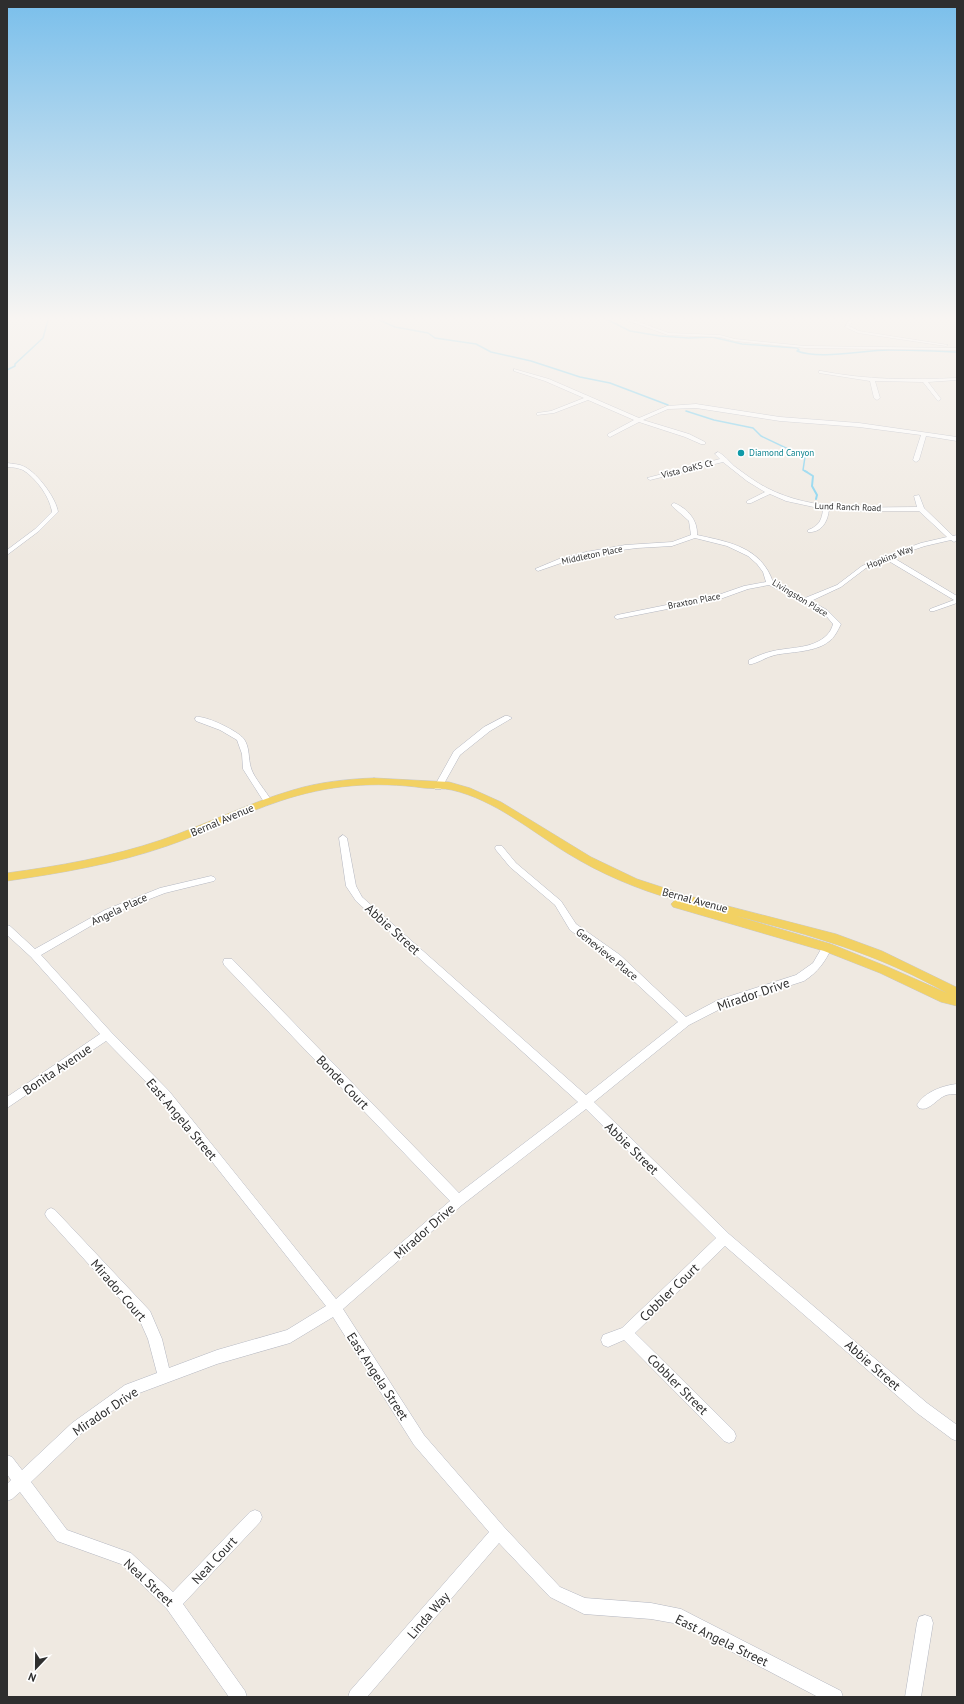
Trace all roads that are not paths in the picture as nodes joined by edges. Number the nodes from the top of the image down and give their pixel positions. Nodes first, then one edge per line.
1 (585, 400) edge
2 (592, 400) edge
3 (539, 414) dead end
4 (638, 420) junction
5 (924, 435) junction
6 (610, 436) dead end
7 (957, 439) edge
8 (703, 443) dead end
9 (718, 454) dead end
10 (724, 460) junction
11 (916, 460) dead end
12 (7, 465) edge
13 (650, 478) dead end
14 (769, 492) junction
15 (917, 496) dead end
16 (749, 502) dead end
17 (674, 505) dead end
18 (826, 508) junction
19 (921, 509) junction
20 (810, 531) dead end
21 (694, 536) junction
22 (953, 537) edge
23 (957, 542) edge
24 (7, 553) edge
25 (887, 557) junction
26 (538, 569) dead end
27 (770, 582) junction
28 (807, 600) junction
29 (957, 600) edge
30 (932, 610) dead end
31 (617, 617) dead end
32 (752, 662) dead end
33 (508, 718) dead end
34 (199, 719) dead end
35 (438, 787) junction
36 (267, 800) junction
37 (343, 838) dead end
38 (499, 848) dead end
39 (7, 877) edge
40 (211, 879) dead end
41 (7, 929) edge
42 (827, 947) junction
43 (34, 954) junction
44 (228, 962) dead end
45 (956, 1000) edge
46 (685, 1022) junction
47 (107, 1035) junction
48 (957, 1089) edge
49 (586, 1102) junction
50 (7, 1103) edge
51 (923, 1105) dead end
52 (458, 1201) junction
53 (51, 1214) dead end
54 (725, 1238) junction
55 (335, 1308) junction
56 (626, 1333) junction
57 (608, 1340) dead end
58 (165, 1377) junction
59 (957, 1434) edge
60 (730, 1436) dead end
61 (7, 1462) edge
62 (20, 1481) junction
63 (7, 1494) edge
64 (255, 1517) dead end
65 (500, 1532) junction
66 (173, 1603) junction
67 (925, 1623) dead end
68 (238, 1697) edge
69 (356, 1697) edge
70 (835, 1697) edge
71 (913, 1697) edge

1 - 3 street
2 - 4 street
4 - 5 street
4 - 6 street
4 - 8 street
5 - 7 street
5 - 11 street
9 - 10 street, Lund Ranch Road
10 - 13 street, Vista OaKS Ct
10 - 14 street, Lund Ranch Road
12 - 24 street
14 - 16 street
14 - 18 street, Lund Ranch Road
15 - 19 street
17 - 21 street
18 - 19 street, Lund Ranch Road
18 - 20 street
19 - 22 street
21 - 26 street, Middleton Place
21 - 27 street, Livingston Place
22 - 23 street
22 - 25 street, Hopkins Way
25 - 28 street, Hopkins Way
25 - 29 street
27 - 28 street, Livingston Place
27 - 31 street, Braxton Place
28 - 32 street, Livingston Place
29 - 30 street
33 - 35 street
34 - 36 street
35 - 36 main road, Bernal Avenue
35 - 42 main road, Bernal Avenue
35 - 45 main road, Bernal Avenue
36 - 39 main road, Bernal Avenue
37 - 49 street, Abbie Street
38 - 46 street, Genevieve Place
40 - 43 street, Angela Place
41 - 43 street, East Angela Street
42 - 45 main road, Bernal Avenue
42 - 46 street, Mirador Drive
43 - 47 street, East Angela Street
44 - 52 street, Bonde Court
46 - 49 street, Mirador Drive
47 - 50 street, Bonita Avenue
47 - 55 street, East Angela Street
48 - 51 street
49 - 52 street, Mirador Drive
49 - 54 street, Abbie Street
52 - 55 street, Mirador Drive
53 - 58 street, Mirador Court
54 - 56 street, Cobbler Court
54 - 59 street, Abbie Street
55 - 58 street, Mirador Drive
55 - 65 street, East Angela Street
56 - 57 street, Cobbler Court
56 - 60 street, Cobbler Street
58 - 62 street, Mirador Drive
61 - 62 street, Neal Street
62 - 63 street, Mirador Drive
62 - 66 street, Neal Street
64 - 66 street, Neal Court
65 - 69 street, Linda Way
65 - 70 street, East Angela Street
66 - 68 street, Neal Street
67 - 71 street

